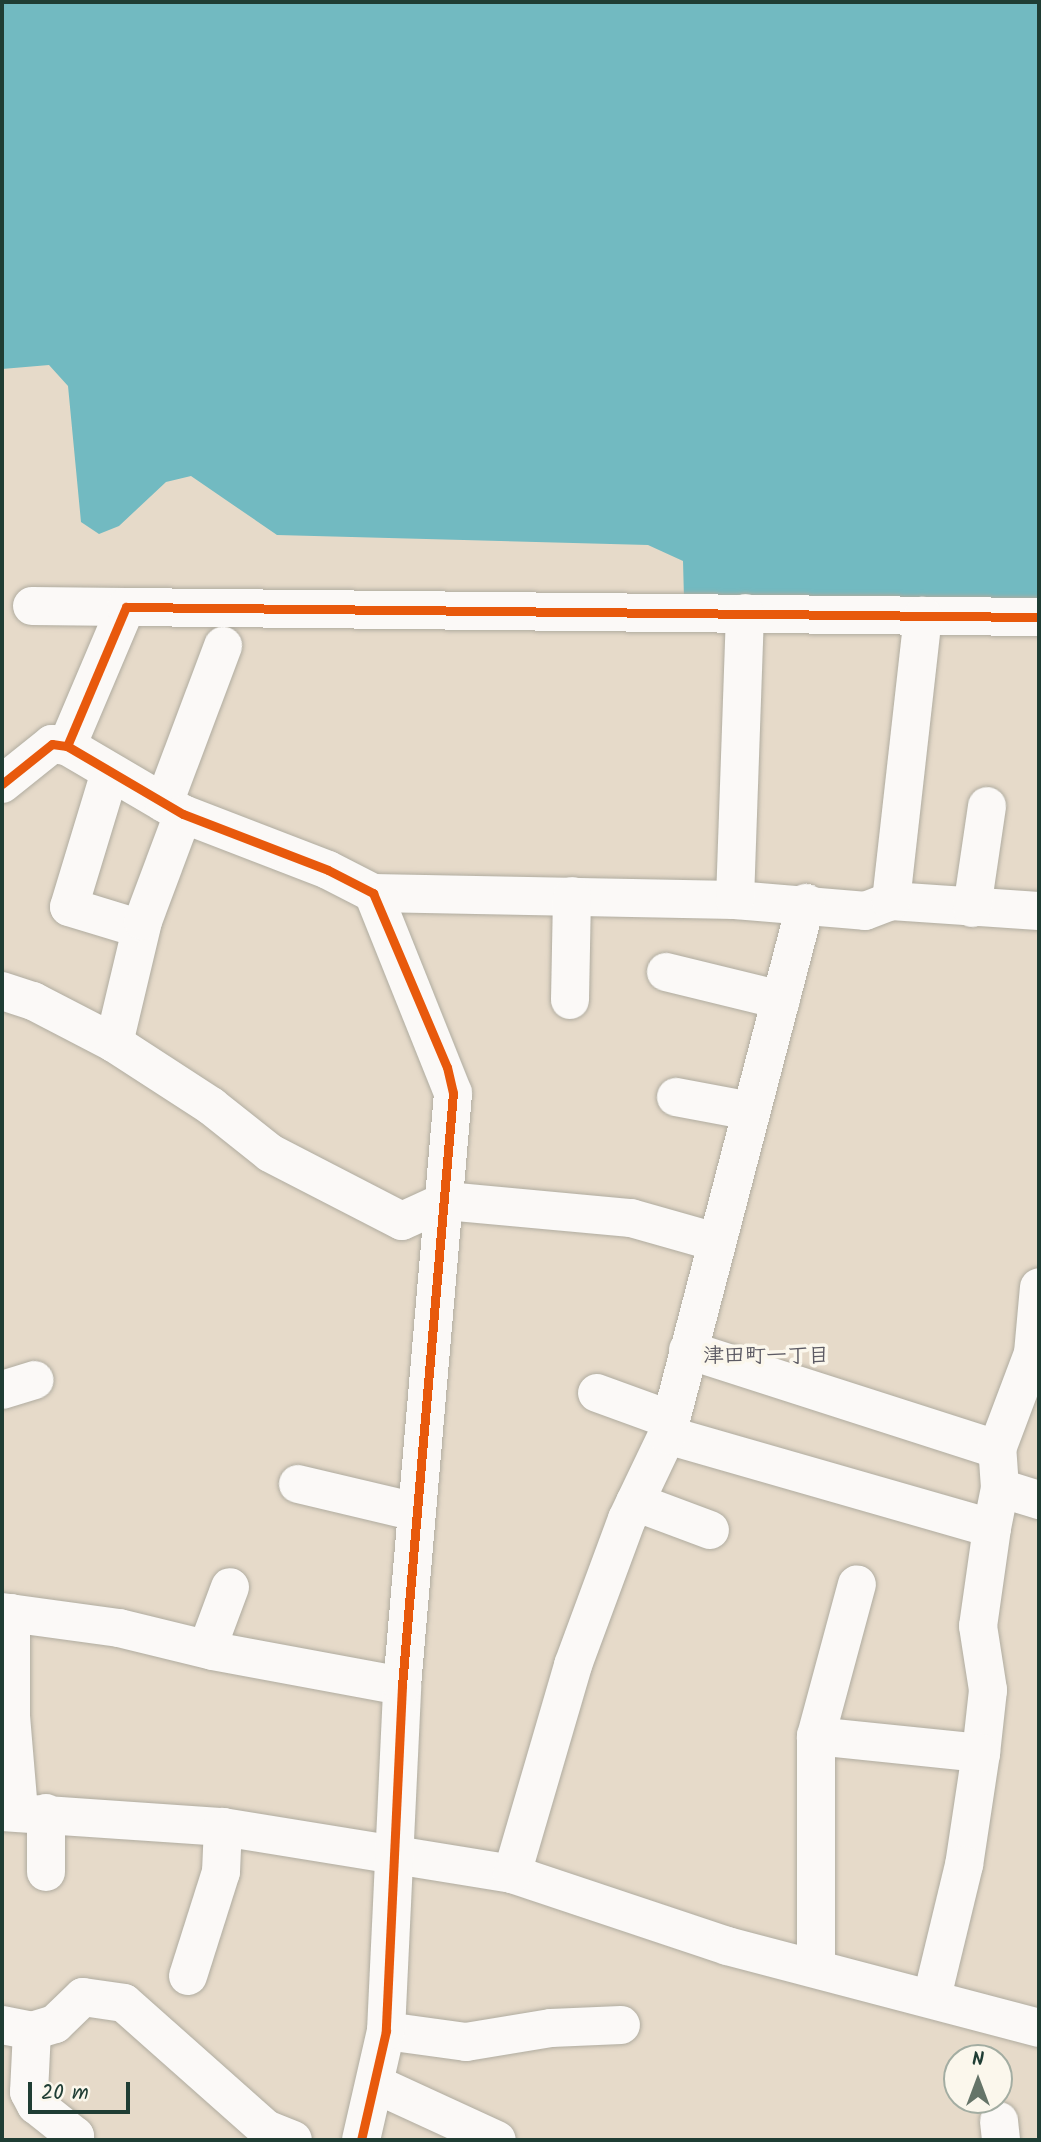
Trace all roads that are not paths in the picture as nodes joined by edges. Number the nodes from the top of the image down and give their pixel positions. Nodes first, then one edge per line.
1 (32, 606) dead end
2 (126, 607) junction
3 (744, 613) junction
4 (923, 616) junction
5 (1039, 617) edge
6 (223, 646) dead end
7 (67, 746) junction
8 (110, 772) junction
9 (2, 784) edge
10 (987, 806) dead end
11 (173, 808) junction
12 (373, 893) junction
13 (572, 896) junction
14 (735, 900) junction
15 (891, 901) junction
16 (806, 903) junction
17 (972, 908) junction
18 (1039, 911) edge
19 (141, 929) junction
20 (666, 972) dead end
21 (2, 992) edge
22 (570, 1000) dead end
23 (781, 1000) junction
24 (114, 1043) junction
25 (676, 1097) dead end
26 (751, 1111) junction
27 (446, 1201) junction
28 (716, 1242) junction
29 (1039, 1294) edge
30 (688, 1350) junction
31 (597, 1393) dead end
32 (669, 1427) junction
33 (997, 1449) junction
34 (298, 1484) dead end
35 (1000, 1488) junction
36 (1039, 1500) edge
37 (635, 1502) junction
38 (416, 1512) junction
39 (992, 1528) junction
40 (710, 1530) dead end
41 (858, 1584) dead end
42 (230, 1587) dead end
43 (7, 1612) edge
44 (207, 1649) junction
45 (402, 1686) junction
46 (816, 1736) junction
47 (981, 1753) junction
48 (22, 1812) edge
49 (223, 1826) junction
50 (397, 1852) junction
51 (46, 1872) dead end
52 (512, 1874) junction
53 (816, 1967) junction
54 (188, 1976) dead end
55 (932, 1997) junction
56 (621, 2025) dead end
57 (17, 2028) edge
58 (1039, 2028) edge
59 (386, 2031) junction
60 (375, 2084) junction
61 (73, 2140) edge
62 (293, 2140) edge
63 (361, 2140) edge
64 (496, 2140) edge

1 - 2 street
2 - 3 street
2 - 7 street
3 - 4 street
3 - 14 street
4 - 5 street
4 - 15 street
6 - 11 street
7 - 8 street
7 - 9 street
8 - 11 street
8 - 19 street
10 - 17 street
11 - 12 street
11 - 19 street
12 - 13 street
12 - 27 street
13 - 14 street
13 - 22 street
14 - 16 street
15 - 16 street
15 - 17 street
16 - 23 street
17 - 18 street
19 - 24 street
20 - 23 street
21 - 24 street
23 - 26 street
24 - 27 street
25 - 26 street
26 - 28 street
27 - 28 street
27 - 38 street
28 - 30 street
29 - 33 street
30 - 32 street
30 - 33 street
31 - 32 street
32 - 37 street
32 - 39 street
33 - 35 street
34 - 38 street
35 - 36 street
35 - 39 street
37 - 40 street
37 - 52 street
38 - 45 street
39 - 47 street
41 - 46 street
42 - 44 street
43 - 44 street
43 - 48 street
44 - 45 street
45 - 50 street
46 - 47 street
46 - 53 street
47 - 55 street
48 - 49 street
48 - 51 street
49 - 50 street
49 - 54 street
50 - 52 street
50 - 59 street
52 - 53 street
53 - 55 street
55 - 58 street
56 - 59 street
57 - 61 street
57 - 62 street
59 - 60 street
60 - 63 street
60 - 64 street

